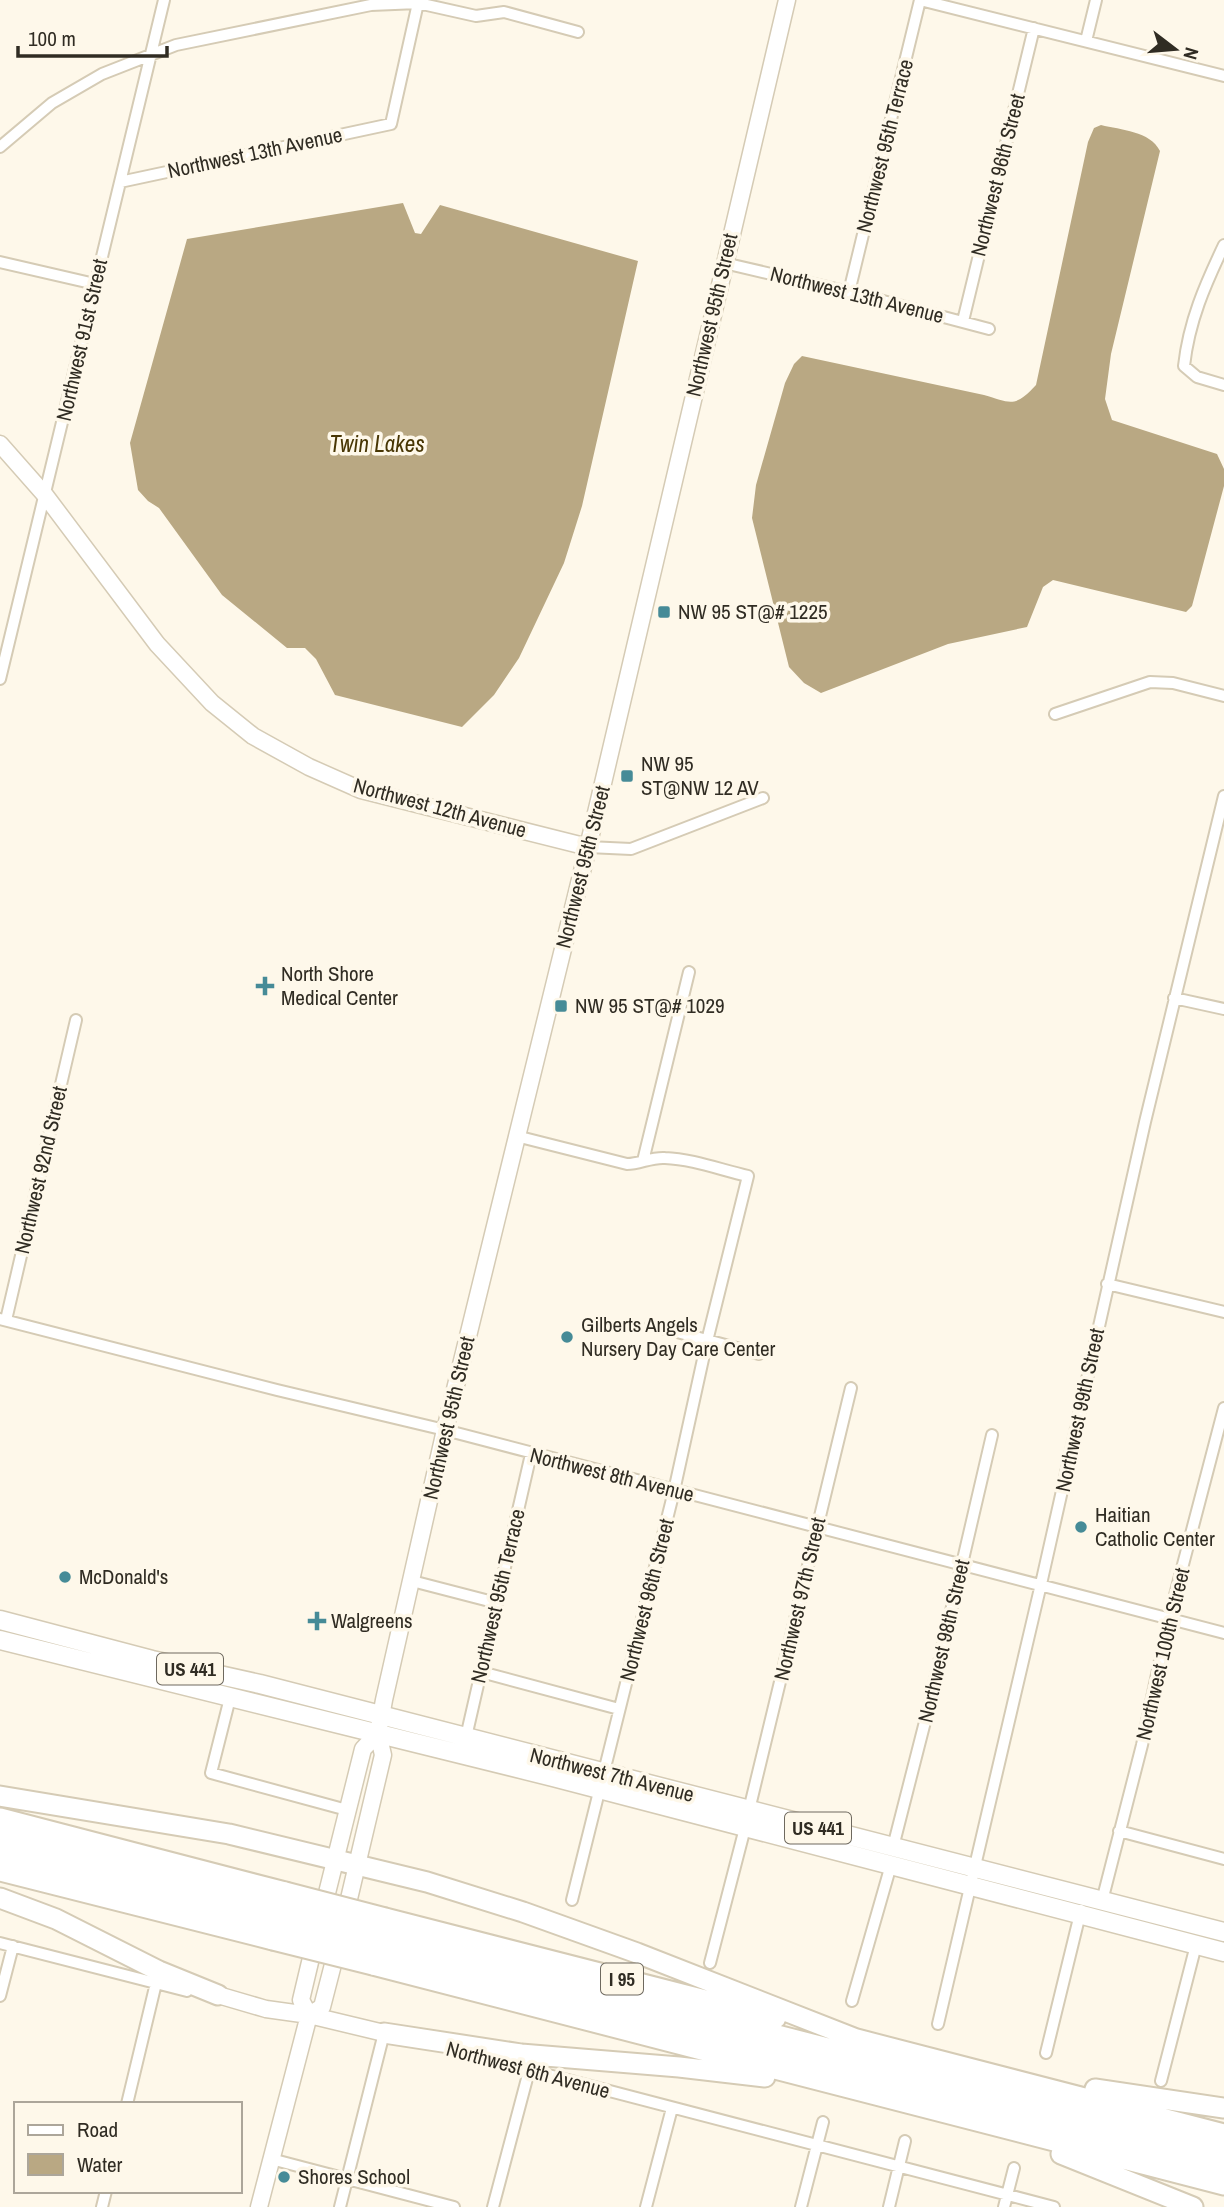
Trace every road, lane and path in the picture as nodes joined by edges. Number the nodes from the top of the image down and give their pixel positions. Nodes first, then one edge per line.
1 (164, 0) edge
2 (787, 0) edge
3 (920, 0) edge
4 (1096, 0) edge
5 (418, 3) junction
6 (944, 3) edge
7 (1034, 28) junction
8 (578, 32) dead end
9 (1086, 41) junction
10 (150, 55) junction
11 (1224, 76) edge
12 (0, 147) edge
13 (120, 182) junction
14 (1224, 245) edge
15 (0, 262) edge
16 (724, 264) junction
17 (95, 284) junction
18 (849, 292) junction
19 (963, 321) junction
20 (989, 329) dead end
21 (1224, 385) edge
22 (0, 444) edge
23 (45, 495) junction
24 (0, 680) edge
25 (1224, 696) edge
26 (1055, 714) dead end
27 (1224, 796) edge
28 (763, 798) dead end
29 (588, 847) junction
30 (690, 972) dead end
31 (1174, 998) junction
32 (1224, 1009) edge
33 (76, 1020) dead end
34 (516, 1136) junction
35 (643, 1161) junction
36 (1107, 1284) junction
37 (1224, 1312) edge
38 (3, 1320) edge
39 (651, 1325) dead end
40 (707, 1341) junction
41 (759, 1354) dead end
42 (851, 1388) dead end
43 (1224, 1408) edge
44 (445, 1430) junction
45 (992, 1434) dead end
46 (531, 1454) junction
47 (674, 1491) junction
48 (817, 1526) junction
49 (962, 1563) junction
50 (412, 1581) junction
51 (1041, 1584) junction
52 (497, 1603) junction
53 (1169, 1618) junction
54 (0, 1620) edge
55 (1224, 1633) edge
56 (66, 1637) junction
57 (2, 1641) edge
58 (107, 1667) junction
59 (192, 1669) junction
60 (481, 1672) junction
61 (230, 1698) junction
62 (619, 1709) junction
63 (379, 1724) junction
64 (466, 1737) junction
65 (601, 1781) junction
66 (0, 1796) edge
67 (347, 1810) junction
68 (0, 1818) edge
69 (747, 1819) junction
70 (1119, 1831) junction
71 (0, 1835) edge
72 (894, 1847) junction
73 (0, 1853) edge
74 (336, 1859) junction
75 (1224, 1859) edge
76 (358, 1864) junction
77 (891, 1865) junction
78 (974, 1867) junction
79 (0, 1871) edge
80 (970, 1886) junction
81 (1084, 1896) junction
82 (0, 1898) edge
83 (572, 1900) dead end
84 (1102, 1901) junction
85 (1080, 1915) junction
86 (279, 1916) junction
87 (1224, 1932) edge
88 (1157, 1934) junction
89 (379, 1941) junction
90 (1224, 1942) edge
91 (0, 1943) edge
92 (1196, 1945) junction
93 (13, 1946) junction
94 (1224, 1952) edge
95 (710, 1963) dead end
96 (156, 1983) junction
97 (218, 1995) junction
98 (0, 1996) edge
99 (852, 2000) dead end
100 (309, 2015) junction
101 (938, 2024) dead end
102 (384, 2033) junction
103 (859, 2040) junction
104 (1046, 2053) dead end
105 (529, 2071) junction
106 (980, 2071) junction
107 (1161, 2081) dead end
108 (845, 2088) junction
109 (127, 2102) edge
110 (672, 2108) junction
111 (1224, 2108) edge
112 (968, 2119) junction
113 (823, 2122) dead end
114 (1224, 2134) edge
115 (905, 2141) dead end
116 (817, 2147) junction
117 (1224, 2150) edge
118 (271, 2159) junction
119 (900, 2168) junction
120 (1014, 2168) dead end
121 (1224, 2169) edge
122 (347, 2179) junction
123 (1224, 2185) edge
124 (1007, 2195) junction
125 (259, 2207) edge
126 (340, 2207) edge
127 (454, 2207) edge
128 (493, 2207) edge
129 (646, 2207) edge
130 (801, 2207) edge
131 (889, 2207) edge
132 (1004, 2207) edge
133 (1054, 2207) edge
134 (1193, 2207) edge

1 - 10 street, Northwest 91st Street
2 - 16 main road, Northwest 95th Street
3 - 6 street
3 - 18 street, Northwest 95th Terrace
4 - 9 street
5 - 8 street
5 - 10 street
5 - 13 street, Northwest 13th Avenue
6 - 7 street
7 - 9 street
7 - 19 street, Northwest 96th Street
9 - 11 street
10 - 12 street
10 - 13 street, Northwest 91st Street
13 - 17 street, Northwest 91st Street
14 - 21 street
15 - 17 street
16 - 18 street, Northwest 13th Avenue
16 - 29 main road, Northwest 95th Street
17 - 23 street, Northwest 91st Street
18 - 19 street, Northwest 13th Avenue
19 - 20 street, Northwest 13th Avenue
22 - 23 main road, Northwest 12th Avenue
23 - 24 street, Northwest 91st Street
23 - 29 main road, Northwest 12th Avenue
25 - 26 street
27 - 31 street, Northwest 99th Street
28 - 29 street, Northwest 12th Avenue
29 - 34 main road, Northwest 95th Street
30 - 35 street
31 - 32 street
31 - 36 street, Northwest 99th Street
33 - 38 street, Northwest 92nd Street
34 - 35 street
34 - 44 main road, Northwest 95th Street
35 - 40 street, Northwest 96th Street
36 - 37 street
36 - 51 street, Northwest 99th Street
38 - 44 street, Northwest 8th Avenue
39 - 40 street
40 - 41 street
40 - 47 street, Northwest 96th Street
42 - 48 street, Northwest 97th Street
43 - 53 street, Northwest 100th Street
44 - 46 street, Northwest 8th Avenue
44 - 50 main road, Northwest 95th Street
45 - 49 street, Northwest 98th Street
46 - 47 street, Northwest 8th Avenue
46 - 52 street, Northwest 95th Terrace
47 - 48 street, Northwest 8th Avenue
47 - 62 street, Northwest 96th Street
48 - 49 street, Northwest 8th Avenue
48 - 69 street, Northwest 97th Street
49 - 51 street, Northwest 8th Avenue
49 - 72 street, Northwest 98th Street
50 - 52 street
50 - 63 main road, Northwest 95th Street
51 - 53 street, Northwest 8th Avenue
51 - 78 street, Northwest 99th Street
52 - 60 street, Northwest 95th Terrace
53 - 55 street, Northwest 8th Avenue
53 - 70 street, Northwest 100th Street
54 - 56 main road, Northwest 7th Avenue / US 441
56 - 57 main road
56 - 59 main road, Northwest 7th Avenue / US 441
57 - 58 main road, Northwest 7th Avenue / US 441
58 - 59 main road
58 - 61 main road, Northwest 7th Avenue / US 441
59 - 63 main road, Northwest 7th Avenue / US 441
60 - 62 street
60 - 64 street, Northwest 95th Terrace
61 - 63 main road, Northwest 7th Avenue / US 441
61 - 67 street
62 - 65 street, Northwest 96th Street
63 - 64 main road, Northwest 7th Avenue / US 441
63 - 65 main road, Northwest 7th Avenue / US 441
63 - 67 main road, Northwest 95th Street
63 - 76 main road, Northwest 95th Street
64 - 65 main road, Northwest 7th Avenue / US 441
65 - 69 main road, Northwest 7th Avenue / US 441
65 - 69 main road, Northwest 7th Avenue / US 441
65 - 83 street, Northwest 96th Street
66 - 74 highway
67 - 74 main road, Northwest 95th Street
68 - 86 highway, I 95
69 - 72 main road, Northwest 7th Avenue / US 441
69 - 77 main road, Northwest 7th Avenue / US 441
69 - 95 street, Northwest 97th Street
70 - 75 street
70 - 84 street, Northwest 100th Street
71 - 86 highway
72 - 78 main road, Northwest 7th Avenue / US 441
73 - 86 highway
74 - 76 highway
74 - 100 main road, Northwest 95th Street
76 - 100 main road, Northwest 95th Street
76 - 103 highway
77 - 80 main road, Northwest 7th Avenue / US 441
77 - 99 street
78 - 80 street, Northwest 99th Street
78 - 81 main road, Northwest 7th Avenue / US 441
79 - 86 highway, I 95
80 - 85 main road, Northwest 7th Avenue / US 441
80 - 101 street, Northwest 99th Street
81 - 84 main road, Northwest 7th Avenue / US 441
81 - 85 street
82 - 97 highway
84 - 87 main road, Northwest 7th Avenue / US 441
85 - 88 main road, Northwest 7th Avenue / US 441
85 - 104 street
86 - 89 highway, I 95, bridge
86 - 89 highway, I 95, bridge
88 - 90 main road
88 - 92 main road, Northwest 7th Avenue / US 441
89 - 103 highway, I 95
89 - 108 highway, I 95
89 - 117 highway
89 - 121 highway
91 - 93 street, Northwest 6th Avenue
92 - 94 main road, Northwest 7th Avenue / US 441
92 - 107 street
93 - 96 street, Northwest 6th Avenue
93 - 98 street
96 - 97 street, Northwest 6th Avenue
96 - 109 street
97 - 100 main road, Northwest 6th Avenue
100 - 102 main road, Northwest 6th Avenue
100 - 118 main road, Northwest 95th Street
102 - 105 street, Northwest 6th Avenue
102 - 108 highway
102 - 122 street
103 - 106 highway, I 95
105 - 110 street, Northwest 6th Avenue
105 - 128 street
106 - 111 highway
106 - 114 highway, I 95
108 - 112 highway, I 95
110 - 116 street, Northwest 6th Avenue
110 - 129 street
112 - 123 highway, I 95
112 - 134 highway
113 - 116 street
115 - 119 street
116 - 119 street, Northwest 6th Avenue
116 - 130 street
118 - 122 street
118 - 125 main road, Northwest 95th Street
119 - 124 street, Northwest 6th Avenue
119 - 131 street
120 - 124 street
122 - 126 street
122 - 127 street
124 - 132 street
124 - 133 street, Northwest 6th Avenue

